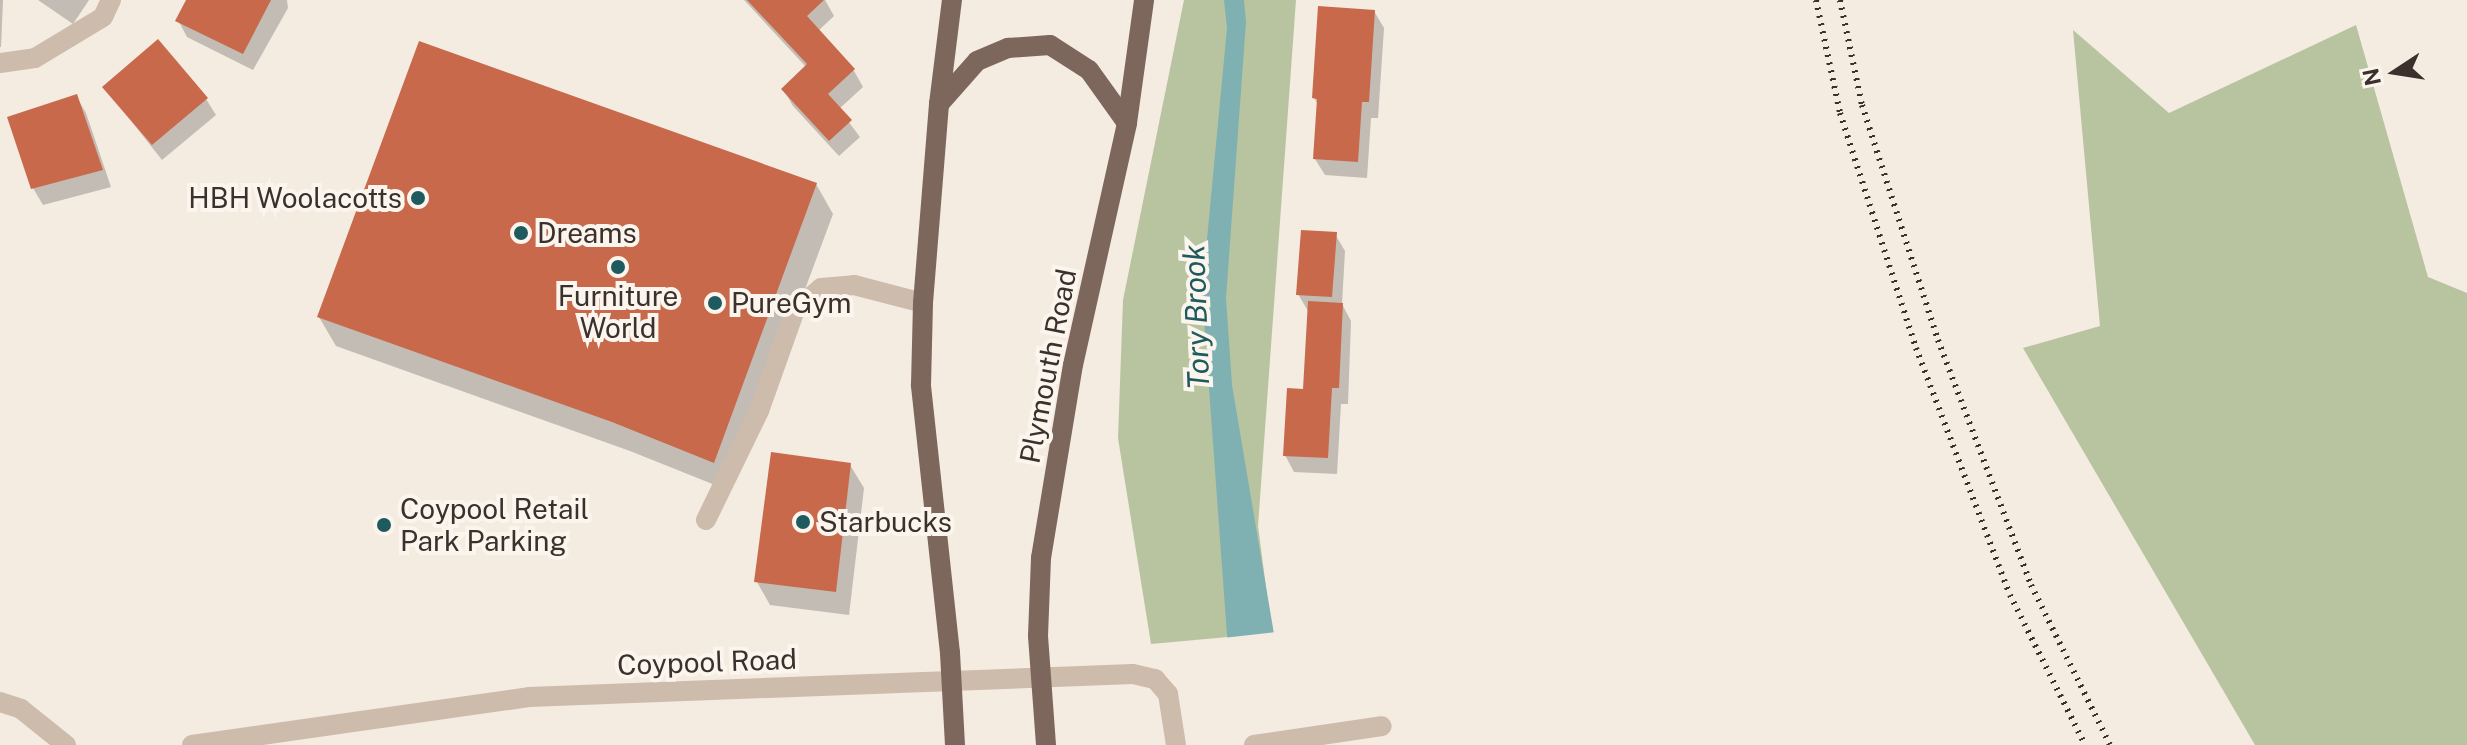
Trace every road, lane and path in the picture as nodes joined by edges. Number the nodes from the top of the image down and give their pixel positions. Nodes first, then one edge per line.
1 (111, 0) edge
2 (952, 0) edge
3 (1144, 0) edge
4 (0, 63) edge
5 (939, 104) junction
6 (1127, 123) junction
7 (923, 303) junction
8 (706, 520) dead end
9 (0, 702) edge
10 (1382, 726) dead end
11 (66, 745) edge
12 (192, 745) edge
13 (955, 745) edge
14 (1046, 745) edge
15 (1176, 745) edge
16 (1254, 745) edge

1 - 4 street
2 - 5 main road
3 - 6 main road, Plymouth Road
5 - 6 main road
5 - 7 main road
6 - 14 main road, Plymouth Road, bridge
7 - 8 street
7 - 13 main road, bridge
9 - 11 street
10 - 16 street
12 - 15 street, Coypool Road

